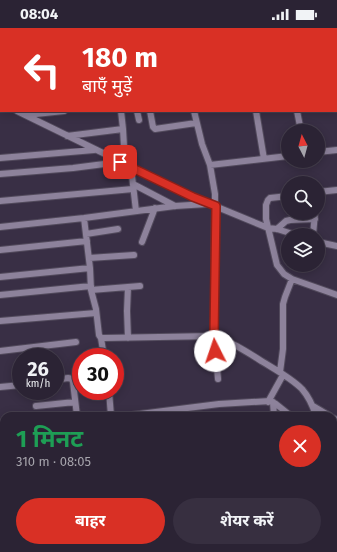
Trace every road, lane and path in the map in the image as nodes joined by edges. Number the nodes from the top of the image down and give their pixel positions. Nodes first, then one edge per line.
1 (20, 112) edge
2 (54, 112) edge
3 (121, 112) edge
4 (137, 112) edge
5 (150, 112) edge
6 (194, 112) edge
7 (256, 112) edge
8 (297, 112) edge
9 (26, 115) junction
10 (139, 120) dead end
11 (196, 123) junction
12 (300, 124) edge
13 (123, 129) junction
14 (67, 136) junction
15 (95, 150) junction
16 (337, 150) edge
17 (325, 151) edge
18 (281, 157) edge
19 (0, 158) edge
20 (264, 158) junction
21 (122, 163) junction
22 (210, 165) junction
23 (131, 167) junction
24 (0, 174) edge
25 (133, 186) junction
26 (337, 190) edge
27 (325, 191) edge
28 (281, 197) edge
29 (0, 201) edge
30 (213, 205) junction
31 (175, 206) junction
32 (155, 208) junction
33 (136, 211) junction
34 (84, 218) junction
35 (290, 220) edge
36 (0, 227) edge
37 (268, 228) junction
38 (118, 229) dead end
39 (277, 229) junction
40 (281, 230) edge
41 (86, 234) junction
42 (87, 241) junction
43 (142, 242) dead end
44 (325, 243) edge
45 (337, 246) edge
46 (0, 250) edge
47 (134, 255) dead end
48 (89, 258) junction
49 (90, 268) junction
50 (0, 277) edge
51 (292, 279) junction
52 (140, 286) dead end
53 (128, 287) junction
54 (91, 288) junction
55 (0, 295) edge
56 (337, 295) edge
57 (96, 313) junction
58 (0, 321) edge
59 (214, 336) junction
60 (101, 338) junction
61 (128, 338) junction
62 (76, 342) dead end
63 (103, 348) edge
64 (0, 351) edge
65 (282, 374) junction
66 (64, 379) edge
67 (218, 379) dead end
68 (12, 386) edge
69 (0, 387) edge
70 (110, 400) edge
71 (76, 402) junction
72 (271, 402) junction
73 (36, 406) dead end
74 (313, 406) junction
75 (77, 412) edge
76 (111, 412) edge
77 (156, 412) edge
78 (273, 412) edge
79 (285, 412) edge
80 (315, 412) edge
81 (323, 412) edge

1 - 9 street
2 - 9 street
3 - 13 street
4 - 10 street
5 - 11 street
6 - 11 street
7 - 20 street
8 - 12 street
9 - 14 street
11 - 22 street
13 - 14 street
13 - 21 street
14 - 15 street
15 - 19 street
15 - 21 street
16 - 17 street
18 - 20 street
20 - 22 street
21 - 23 street
21 - 24 street
22 - 30 street
23 - 25 street
23 - 30 street
25 - 29 street
25 - 31 street
25 - 33 street
26 - 27 street
28 - 37 street
30 - 31 street
30 - 37 street
30 - 59 street
31 - 32 street
32 - 33 street
32 - 43 street
33 - 34 street
34 - 36 street
34 - 41 street
35 - 39 street
37 - 39 street
37 - 51 street
38 - 41 street
39 - 40 street
41 - 42 street
42 - 46 street
42 - 48 street
44 - 45 street
47 - 48 street
48 - 49 street
49 - 50 street
49 - 54 street
51 - 56 street
51 - 65 street
52 - 53 street
53 - 54 street
53 - 61 street
54 - 55 street
54 - 57 street
57 - 58 street
57 - 60 street
59 - 61 street
59 - 65 street
59 - 67 street
60 - 61 street
60 - 63 street
62 - 64 street
65 - 72 street
65 - 74 street
66 - 71 street
68 - 69 street
70 - 76 street
71 - 73 street
71 - 75 street
72 - 77 street
72 - 78 street
72 - 79 street
74 - 80 street
74 - 81 street

